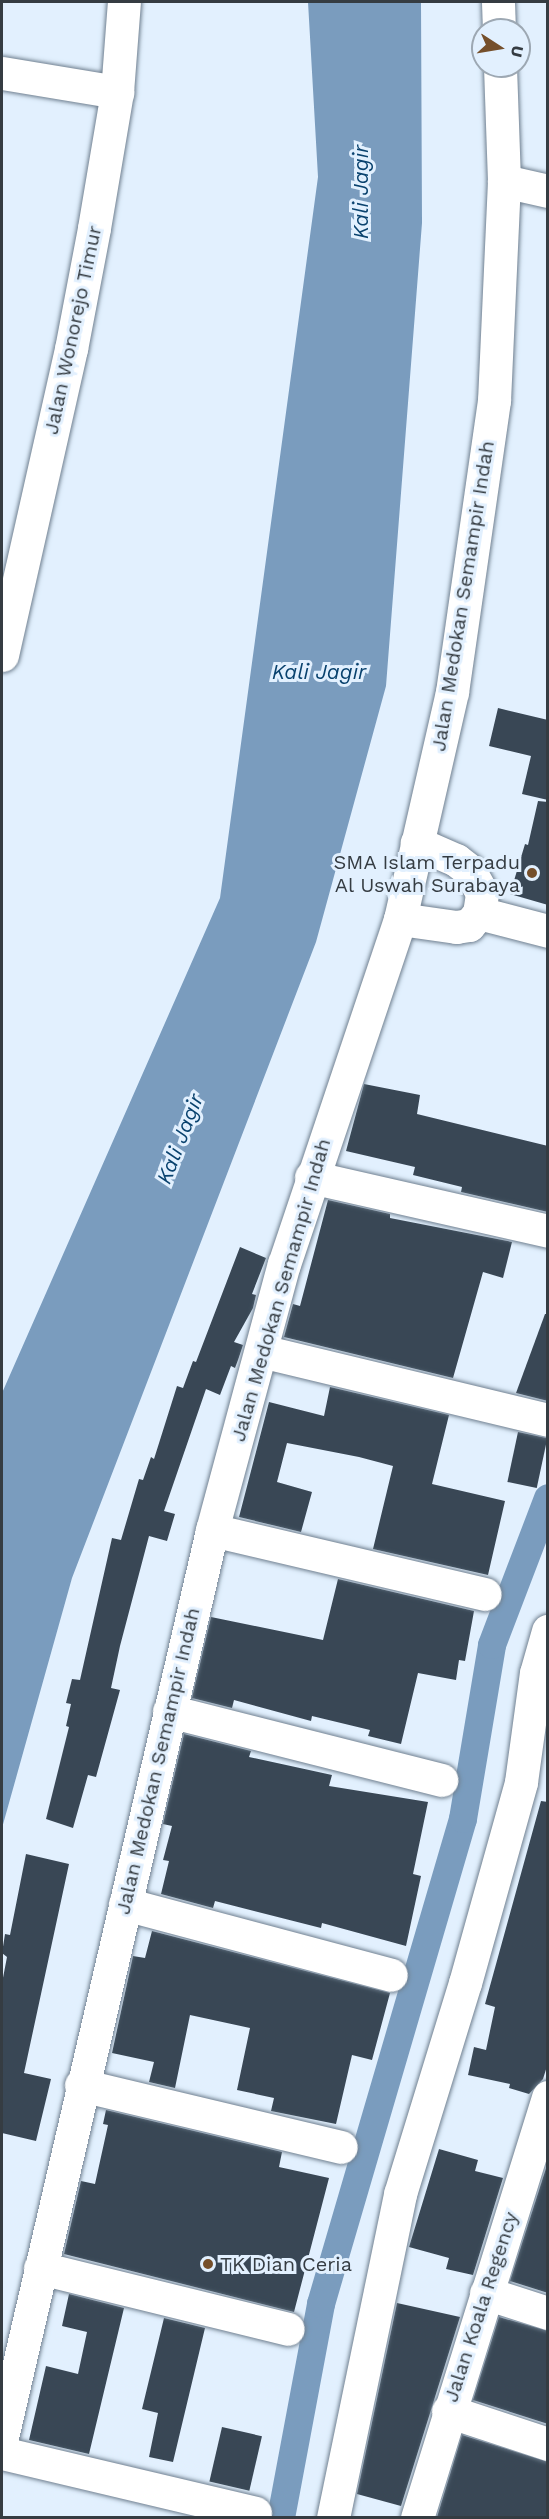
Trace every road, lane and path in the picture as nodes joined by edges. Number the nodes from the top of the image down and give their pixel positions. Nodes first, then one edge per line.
1 (124, 2) edge
2 (498, 2) edge
3 (499, 18) edge
4 (2, 73) edge
5 (500, 78) edge
6 (117, 92) junction
7 (504, 180) junction
8 (548, 191) edge
9 (2, 655) edge
10 (417, 843) junction
11 (479, 913) junction
12 (400, 919) junction
13 (548, 931) edge
14 (311, 1177) junction
15 (548, 1232) edge
16 (261, 1351) junction
17 (548, 1420) edge
18 (212, 1530) junction
19 (485, 1594) dead end
20 (548, 1631) edge
21 (169, 1711) junction
22 (441, 1780) dead end
23 (534, 1785) edge
24 (125, 1904) junction
25 (391, 1975) dead end
26 (81, 2085) junction
27 (548, 2097) edge
28 (341, 2147) dead end
29 (536, 2182) edge
30 (40, 2268) junction
31 (486, 2293) junction
32 (548, 2313) edge
33 (288, 2329) dead end
34 (448, 2411) junction
35 (2, 2437) edge
36 (548, 2445) edge
37 (2, 2453) edge
38 (255, 2513) dead end
39 (333, 2517) edge
40 (417, 2517) edge

1 - 6 street, Jalan Wonorejo Timur
2 - 3 street
4 - 6 street
5 - 7 street, Jalan Medokan Semampir Indah
6 - 9 street, Jalan Wonorejo Timur
7 - 8 street
7 - 10 street, Jalan Medokan Semampir Indah
10 - 11 street
10 - 12 street, Jalan Medokan Semampir Indah
11 - 12 street
11 - 13 street
12 - 14 street, Jalan Medokan Semampir Indah
14 - 15 street
14 - 16 street, Jalan Medokan Semampir Indah
16 - 17 street
16 - 18 street, Jalan Medokan Semampir Indah
18 - 19 street
18 - 21 street, Jalan Medokan Semampir Indah
20 - 23 street
21 - 22 street
21 - 24 street, Jalan Medokan Semampir Indah
23 - 39 street
24 - 25 street
24 - 26 street, Jalan Medokan Semampir Indah
26 - 28 street
26 - 30 street, Jalan Medokan Semampir Indah
27 - 29 street, Jalan Koala Regency
29 - 31 street, Jalan Koala Regency
30 - 33 street
30 - 35 street, Jalan Medokan Semampir Indah
31 - 32 street
31 - 34 street, Jalan Koala Regency
34 - 36 street
34 - 40 street, Jalan Koala Regency
37 - 38 street

